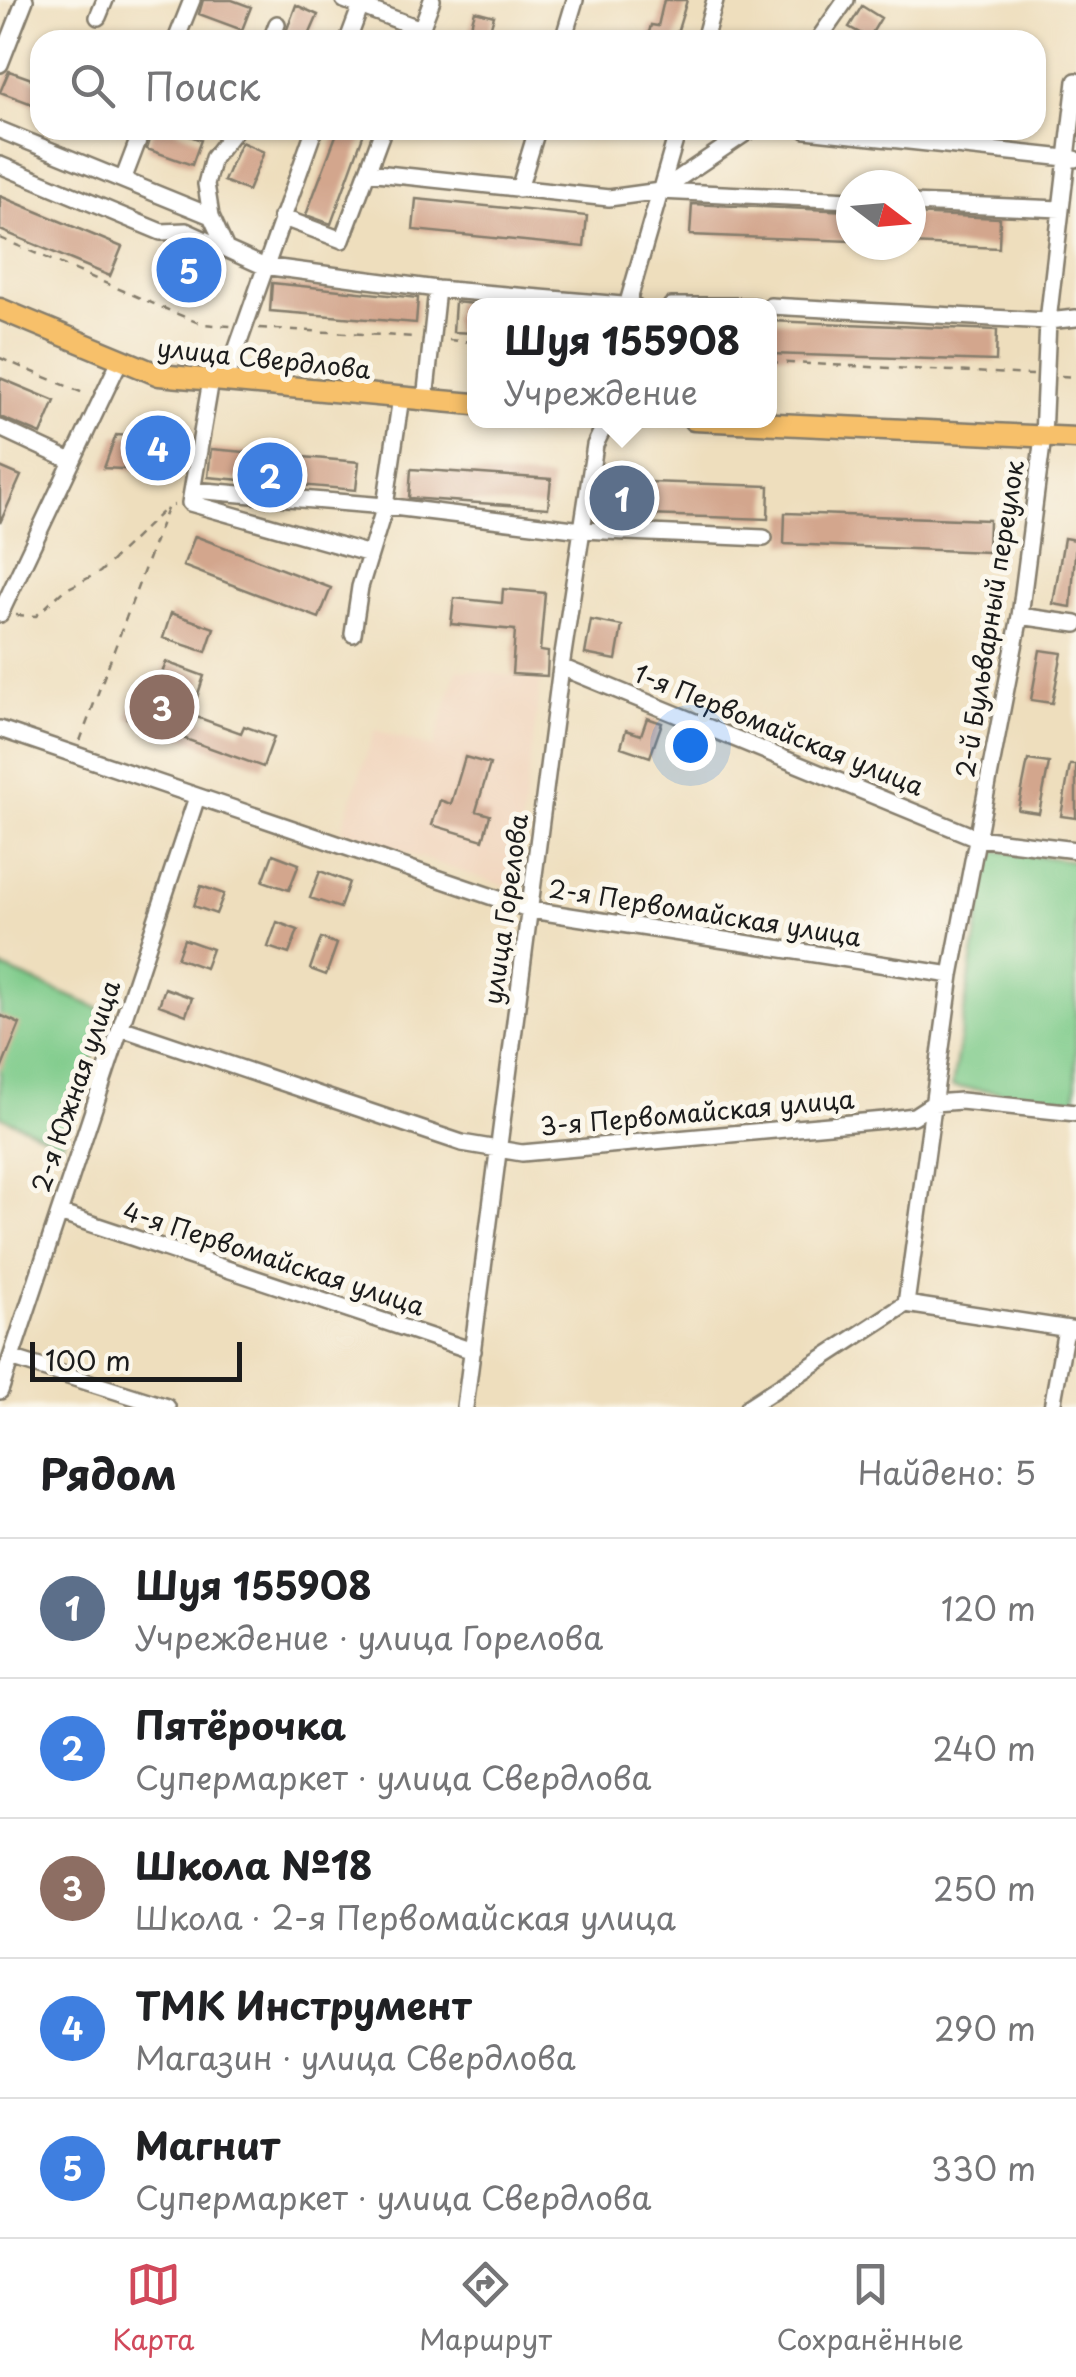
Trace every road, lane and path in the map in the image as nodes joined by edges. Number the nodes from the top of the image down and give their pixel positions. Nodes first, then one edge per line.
1 (25, 0) edge
2 (106, 0) edge
3 (192, 0) edge
4 (344, 0) edge
5 (432, 0) edge
6 (575, 0) edge
7 (715, 0) edge
8 (846, 0) edge
9 (362, 3) edge
10 (98, 17) dead end
11 (180, 30) edge
12 (352, 30) edge
13 (410, 30) edge
14 (421, 30) edge
15 (566, 30) edge
16 (707, 30) edge
17 (825, 30) edge
18 (0, 64) edge
19 (1076, 81) edge
20 (0, 130) edge
21 (138, 140) edge
22 (227, 140) edge
23 (310, 140) edge
24 (379, 140) edge
25 (533, 140) edge
26 (675, 140) edge
27 (735, 140) edge
28 (898, 140) edge
29 (1072, 159) edge
30 (0, 166) edge
31 (367, 172) junction
32 (123, 180) junction
33 (519, 189) junction
34 (660, 191) junction
35 (836, 199) edge
36 (926, 203) edge
37 (1062, 209) junction
38 (210, 216) junction
39 (281, 217) junction
40 (0, 238) edge
41 (226, 249) junction
42 (263, 266) junction
43 (438, 288) junction
44 (551, 298) edge
45 (632, 298) edge
46 (777, 306) edge
47 (0, 310) edge
48 (1076, 318) edge
49 (1048, 321) junction
50 (242, 326) junction
51 (432, 338) junction
52 (467, 341) edge
53 (0, 358) edge
54 (119, 362) junction
55 (777, 362) edge
56 (1047, 376) junction
57 (1076, 377) edge
58 (218, 381) junction
59 (401, 397) junction
60 (98, 400) junction
61 (425, 400) junction
62 (467, 403) edge
63 (777, 424) edge
64 (0, 428) edge
65 (603, 428) edge
66 (1043, 437) junction
67 (1076, 438) edge
68 (69, 460) junction
69 (192, 496) junction
70 (168, 506) junction
71 (385, 506) junction
72 (582, 530) junction
73 (764, 538) dead end
74 (370, 554) junction
75 (0, 614) edge
76 (1020, 616) junction
77 (1076, 624) edge
78 (352, 634) dead end
79 (562, 668) junction
80 (0, 729) edge
81 (74, 755) junction
82 (197, 797) junction
83 (977, 838) junction
84 (1076, 850) edge
85 (531, 910) junction
86 (951, 975) junction
87 (121, 1028) junction
88 (934, 1103) junction
89 (1076, 1113) edge
90 (497, 1149) junction
91 (59, 1213) junction
92 (906, 1304) junction
93 (1071, 1329) edge
94 (473, 1351) junction
95 (10, 1358) junction
96 (0, 1391) edge
97 (167, 1407) edge
98 (465, 1407) edge
99 (748, 1407) edge
100 (1052, 1407) edge

1 - 18 street
2 - 10 street
3 - 11 street
4 - 9 street
5 - 14 street
6 - 15 street
7 - 16 street
8 - 17 street
9 - 12 street
9 - 13 street
19 - 29 street, 2-й Бульварный переулок
20 - 32 street
21 - 32 street
22 - 38 street
23 - 39 street
24 - 31 street
25 - 33 street
26 - 34 street
27 - 34 street
28 - 29 street
29 - 37 street, 2-й Бульварный переулок
30 - 41 street
31 - 33 street
31 - 39 street
32 - 38 street
33 - 34 street
34 - 35 street
34 - 45 street
36 - 37 street
37 - 49 street, 2-й Бульварный переулок
38 - 41 street
39 - 42 street
40 - 50 path
41 - 42 street
42 - 43 street
42 - 50 street
43 - 44 street
43 - 51 street
46 - 49 street
47 - 54 main road, улица Свердлова
48 - 49 street
49 - 56 street, 2-й Бульварный переулок
50 - 51 path
50 - 58 street
51 - 52 path
51 - 61 street
53 - 60 path
54 - 58 main road, улица Свердлова
54 - 60 street
55 - 56 path
56 - 57 path
56 - 66 street, 2-й Бульварный переулок
58 - 59 main road, улица Свердлова
58 - 69 street
59 - 61 main road, улица Свердлова
59 - 71 street
60 - 68 street
61 - 62 main road, улица Свердлова
63 - 66 main road
64 - 68 street
65 - 72 street, улица Горелова
66 - 67 main road
66 - 76 street, 2-й Бульварный переулок
68 - 75 street
69 - 70 path
69 - 71 street
69 - 74 street
70 - 75 path
70 - 81 path
71 - 72 street
71 - 74 street
72 - 73 street
72 - 79 street, улица Горелова
74 - 78 street
76 - 77 street
76 - 83 street, 2-й Бульварный переулок
79 - 83 street, 1-я Первомайская улица
79 - 85 street, улица Горелова
80 - 81 street, 2-я Первомайская улица
81 - 82 street, 2-я Первомайская улица
82 - 85 street, 2-я Первомайская улица
82 - 87 street, 2-я Южная улица
83 - 84 street, 1-я Первомайская улица
83 - 86 street, 2-й Бульварный переулок
85 - 86 street, 2-я Первомайская улица
85 - 90 street, улица Горелова
86 - 88 street, 2-й Бульварный переулок
87 - 90 street, 3-я Первомайская улица
87 - 91 street, 2-я Южная улица
88 - 89 street
88 - 90 street, 3-я Первомайская улица
88 - 92 street, 2-й Бульварный переулок
90 - 94 street, улица Горелова
91 - 94 street, 4-я Первомайская улица
91 - 95 street, 2-я Южная улица
92 - 93 street
92 - 99 street
93 - 100 street
94 - 98 street, улица Горелова
95 - 96 street, 2-я Южная улица
95 - 97 street

